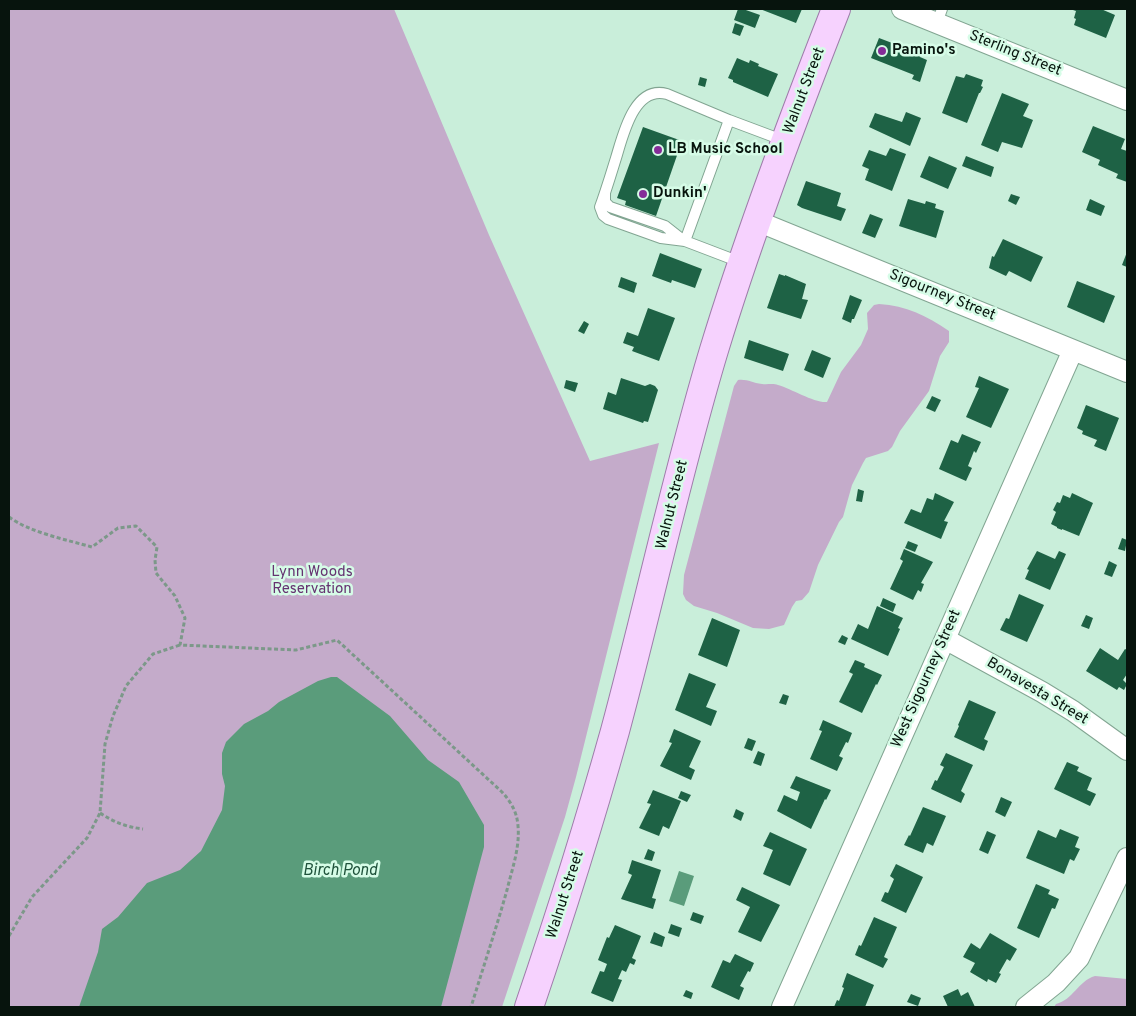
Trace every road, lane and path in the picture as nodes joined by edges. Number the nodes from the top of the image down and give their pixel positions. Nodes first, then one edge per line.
1 (836, 9) edge
2 (902, 9) edge
3 (940, 16) edge
4 (1127, 100) edge
5 (729, 120) junction
6 (786, 141) junction
7 (756, 222) junction
8 (685, 242) junction
9 (743, 262) junction
10 (1073, 350) junction
11 (1127, 372) edge
12 (9, 517) edge
13 (945, 639) junction
14 (180, 645) junction
15 (1127, 750) edge
16 (100, 812) junction
17 (143, 829) dead end
18 (1127, 858) edge
19 (9, 936) edge
20 (471, 1007) edge
21 (529, 1007) edge
22 (782, 1007) edge
23 (1026, 1007) edge

1 - 6 main road, Walnut Street
2 - 3 street, Sterling Street
3 - 4 street, Sterling Street
5 - 6 lane
5 - 8 lane
5 - 8 lane
6 - 7 main road, Walnut Street
7 - 9 main road, Walnut Street
7 - 10 street, Sigourney Street
8 - 9 lane
9 - 21 main road, Walnut Street
10 - 11 street, Sigourney Street
10 - 13 street, West Sigourney Street
12 - 14 path
13 - 15 street, Bonavesta Street
13 - 22 street, West Sigourney Street
14 - 16 path
14 - 20 path
16 - 17 path
16 - 19 path
18 - 23 street

